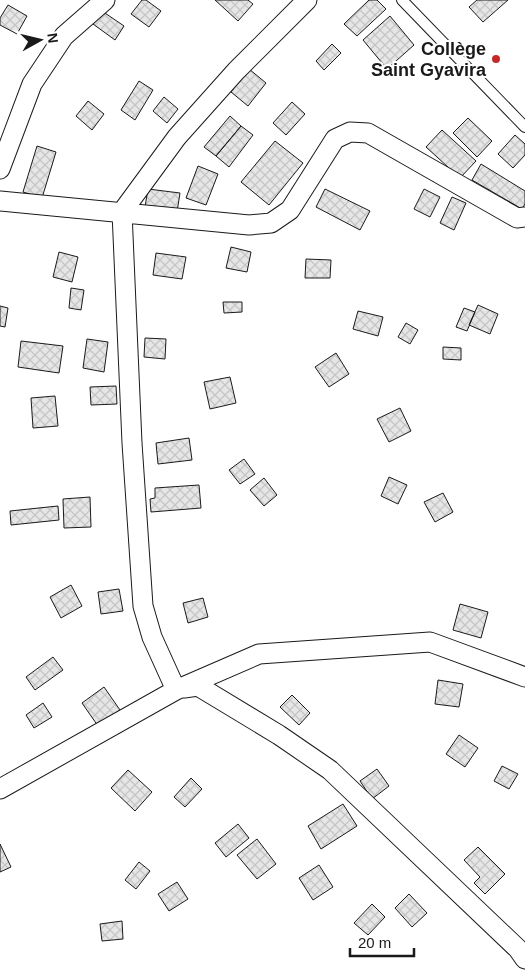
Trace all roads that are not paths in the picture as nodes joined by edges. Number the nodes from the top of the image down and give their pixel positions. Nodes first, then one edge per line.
1 (105, 0) edge
2 (307, 0) edge
3 (402, 0) edge
4 (525, 127) edge
5 (0, 169) edge
6 (0, 201) edge
7 (122, 212) junction
8 (525, 217) edge
9 (525, 677) edge
10 (176, 690) junction
11 (0, 789) edge
12 (525, 959) edge

1 - 5 street
2 - 7 street
3 - 4 lane
6 - 7 street
7 - 8 street
7 - 10 street
9 - 10 street
10 - 11 street
10 - 12 street

